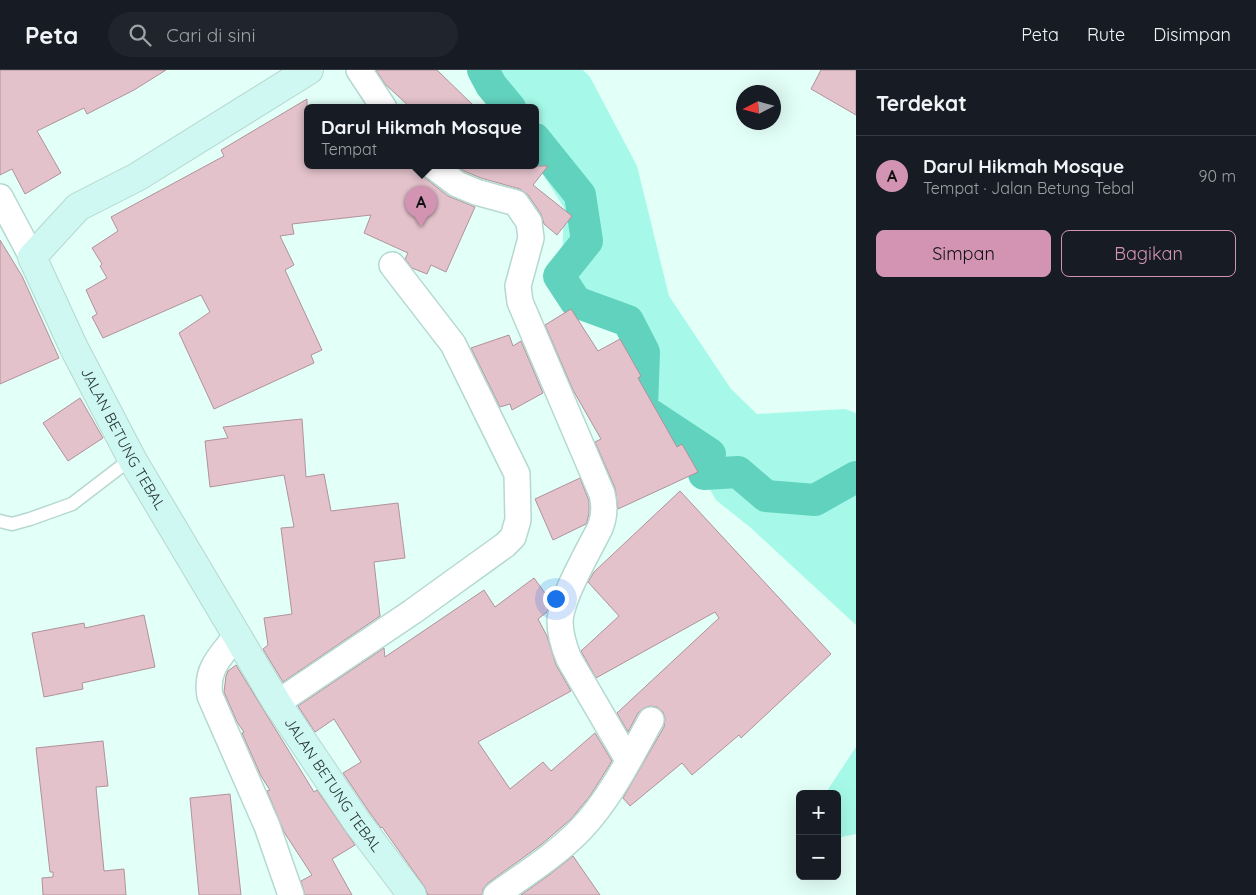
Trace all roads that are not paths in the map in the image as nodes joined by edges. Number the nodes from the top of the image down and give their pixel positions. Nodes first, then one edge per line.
1 (309, 70) edge
2 (359, 70) edge
3 (381, 104) edge
4 (438, 169) edge
5 (0, 197) edge
6 (32, 257) junction
7 (392, 265) dead end
8 (133, 461) junction
9 (0, 521) edge
10 (237, 635) junction
11 (277, 703) junction
12 (651, 720) dead end
13 (628, 760) junction
14 (290, 895) edge
15 (412, 895) edge
16 (496, 895) edge

1 - 6 street
2 - 3 street
4 - 13 street
5 - 6 street
6 - 8 street, JALAN BETUNG TEBAL
7 - 11 street
8 - 9 lane
8 - 10 street, JALAN BETUNG TEBAL
10 - 11 street, JALAN BETUNG TEBAL
10 - 14 street
11 - 15 street, JALAN BETUNG TEBAL
12 - 13 street
13 - 16 street

